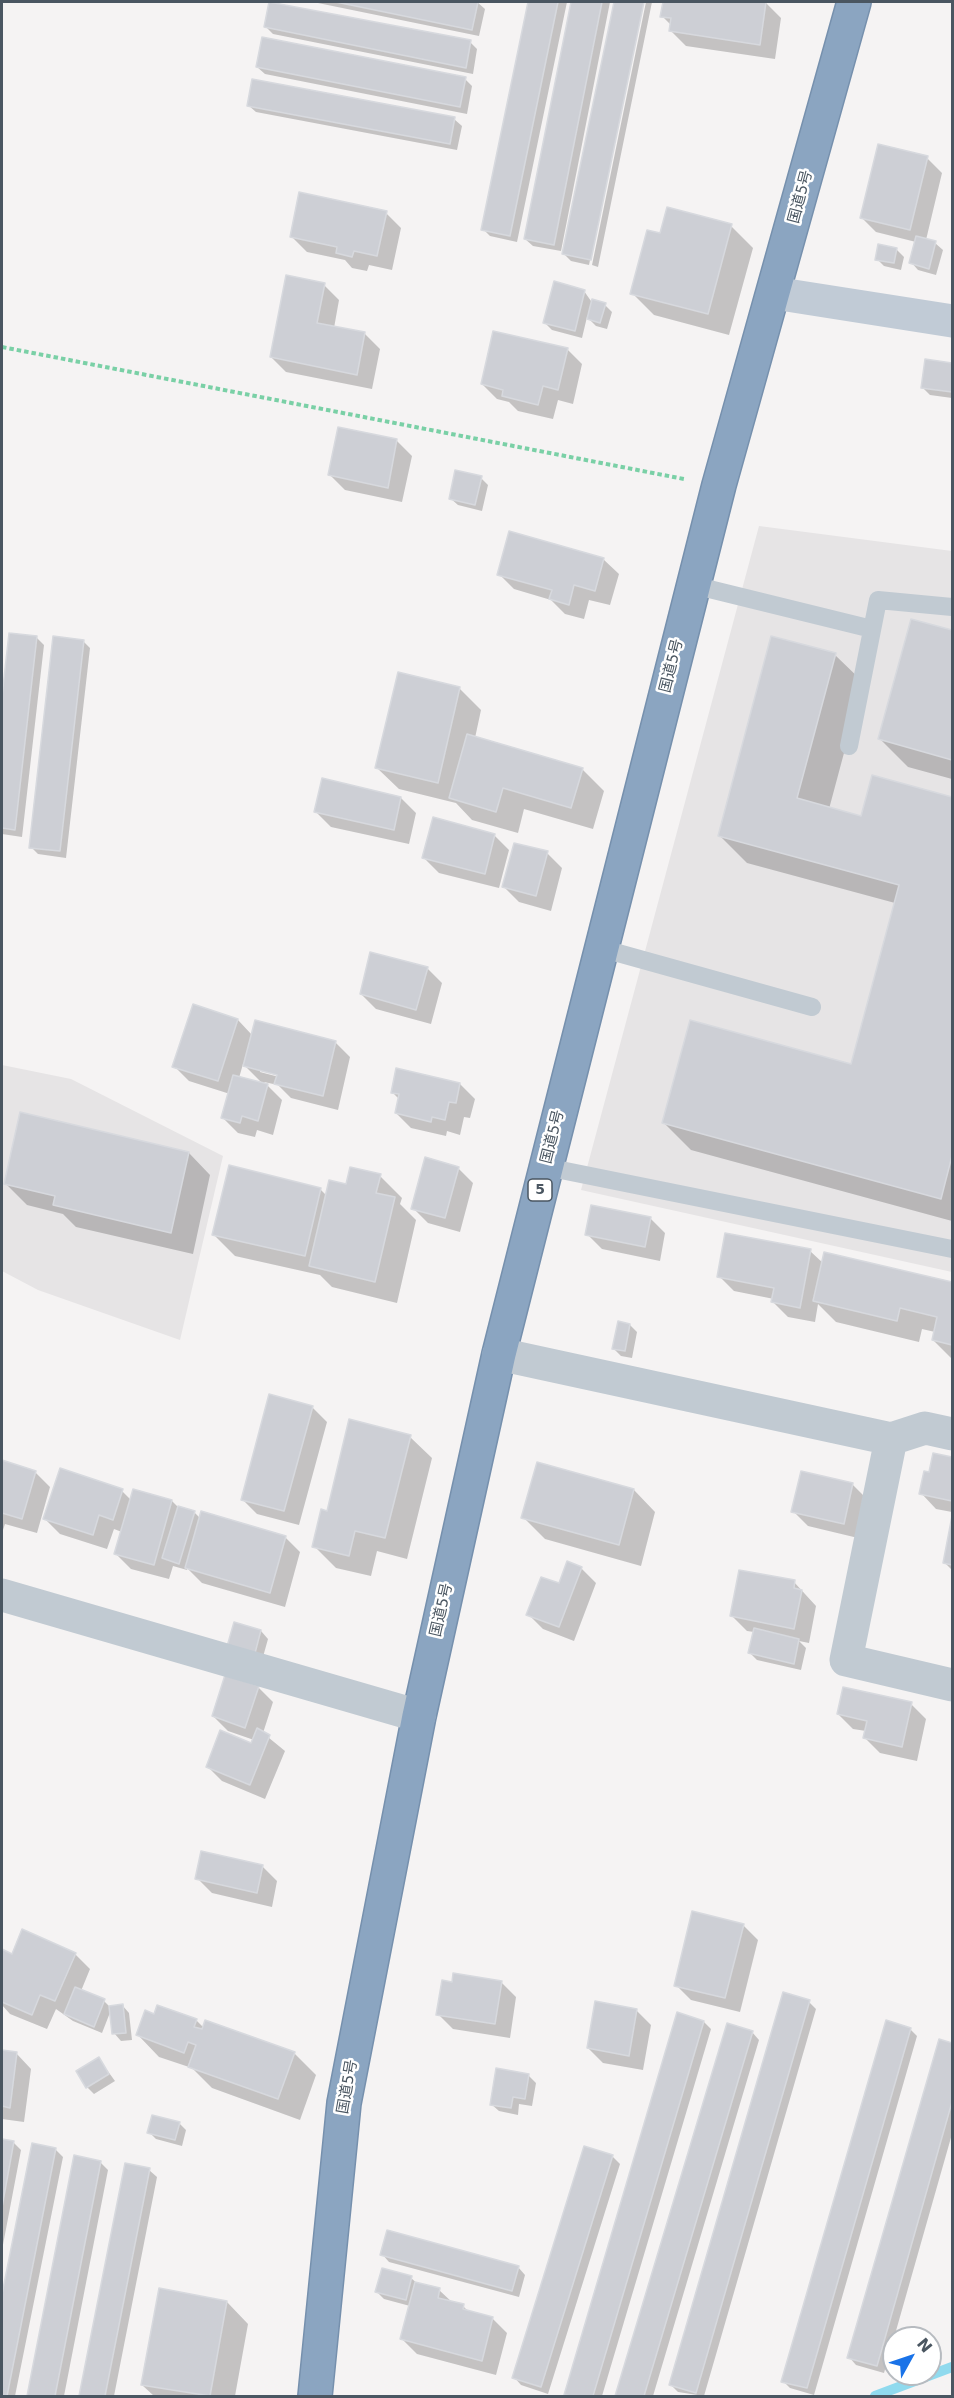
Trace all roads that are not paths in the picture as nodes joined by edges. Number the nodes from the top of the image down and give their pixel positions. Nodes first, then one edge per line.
1 (854, 2) edge
2 (774, 293) junction
3 (952, 321) edge
4 (693, 585) junction
5 (952, 606) edge
6 (873, 629) junction
7 (849, 746) dead end
8 (600, 948) junction
9 (812, 1007) dead end
10 (546, 1167) junction
11 (952, 1249) edge
12 (499, 1354) junction
13 (952, 1434) edge
14 (891, 1439) junction
15 (2, 1595) edge
16 (952, 1685) edge
17 (418, 1716) junction
18 (315, 2397) edge

1 - 2 highway, 国道5号 / 5
2 - 3 street
2 - 4 highway, 国道5号 / 5
4 - 6 lane
4 - 8 highway, 国道5号 / 5
5 - 6 lane
6 - 7 lane
8 - 9 lane
8 - 10 highway, 国道5号 / 5
10 - 11 lane
10 - 12 highway, 国道5号 / 5
12 - 14 street
12 - 17 highway, 国道5号 / 5
13 - 14 street
14 - 16 street
15 - 17 street
17 - 18 highway, 国道5号 / 5

